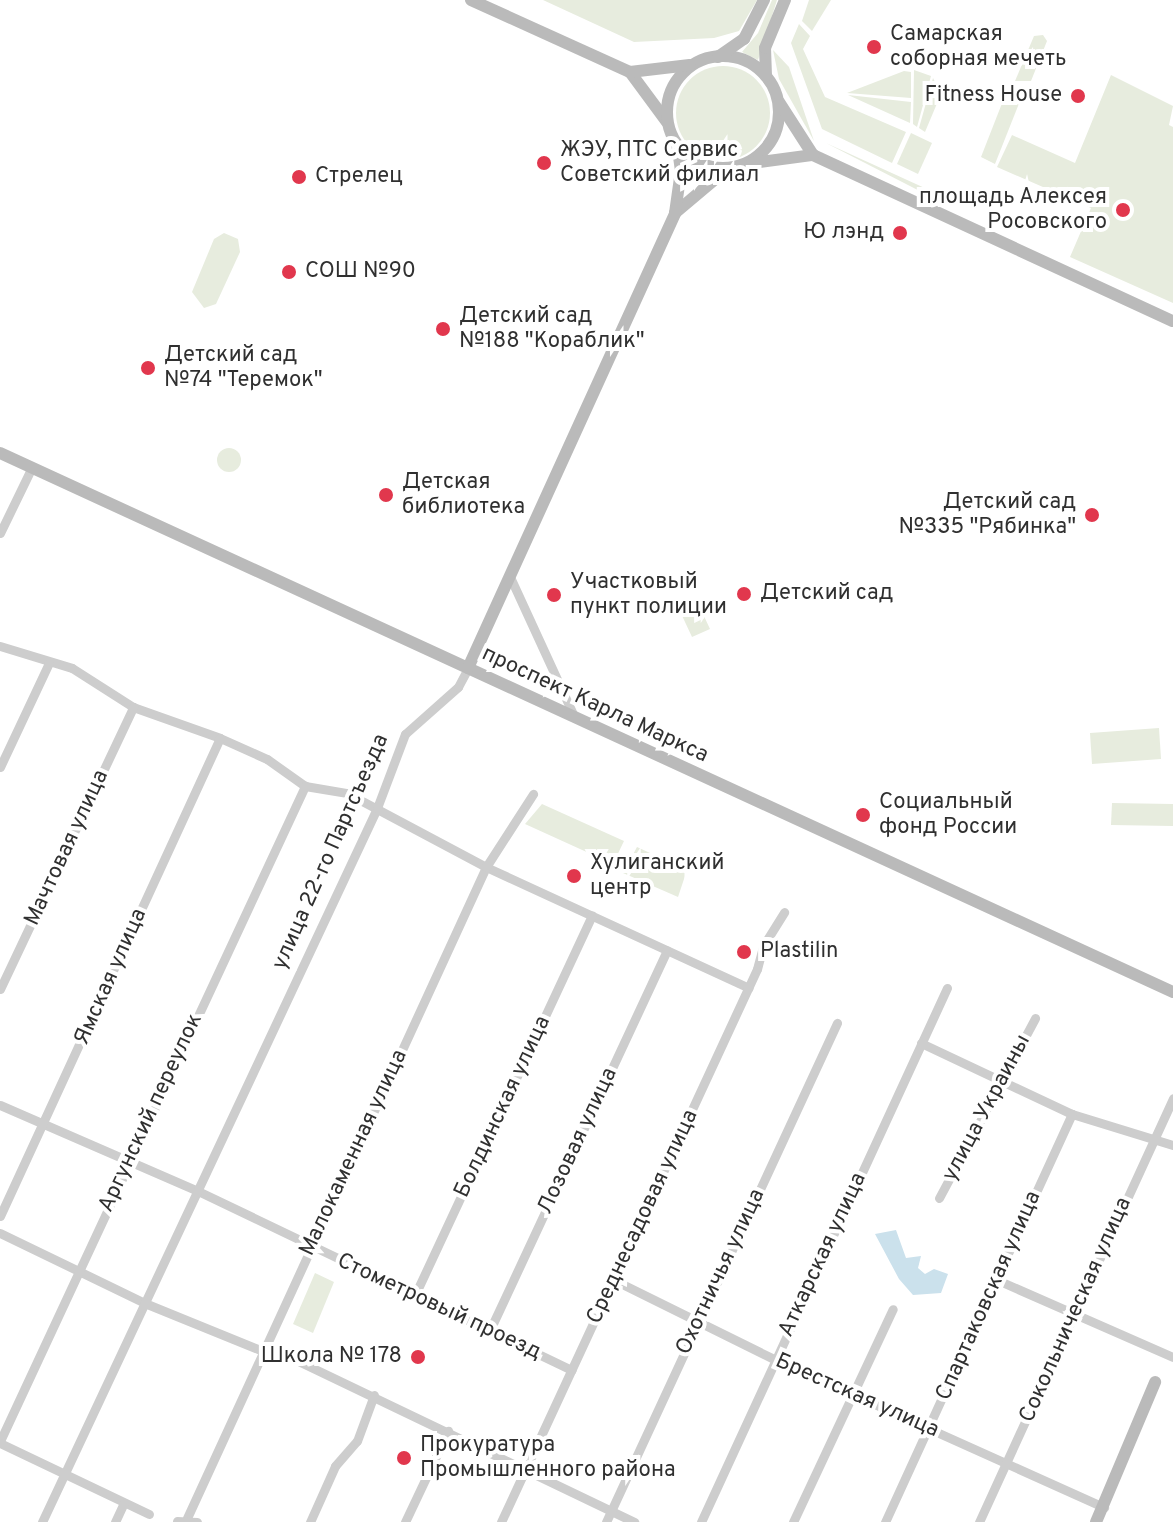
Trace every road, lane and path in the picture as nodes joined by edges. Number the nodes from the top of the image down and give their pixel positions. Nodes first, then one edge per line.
1 (471, 0) edge
2 (764, 0) edge
3 (785, 0) edge
4 (718, 57) junction
5 (693, 65) junction
6 (630, 72) junction
7 (766, 76) junction
8 (779, 102) junction
9 (668, 123) junction
10 (677, 144) junction
11 (813, 155) junction
12 (745, 164) junction
13 (727, 169) junction
14 (675, 213) junction
15 (1173, 321) edge
16 (0, 453) edge
17 (32, 467) junction
18 (0, 533) edge
19 (510, 577) junction
20 (0, 646) edge
21 (49, 663) junction
22 (468, 668) junction
23 (133, 707) junction
24 (575, 718) junction
25 (220, 738) junction
26 (0, 767) edge
27 (305, 786) junction
28 (533, 794) dead end
29 (377, 808) junction
30 (486, 867) junction
31 (784, 912) dead end
32 (592, 916) junction
33 (667, 950) junction
34 (749, 988) junction
35 (947, 988) dead end
36 (0, 989) edge
37 (1173, 992) edge
38 (1035, 1018) dead end
39 (837, 1023) dead end
40 (921, 1043) junction
41 (998, 1081) junction
42 (1173, 1098) edge
43 (0, 1105) edge
44 (1072, 1114) junction
45 (43, 1126) junction
46 (1154, 1138) junction
47 (1173, 1145) edge
48 (127, 1165) junction
49 (200, 1192) junction
50 (939, 1198) dead end
51 (0, 1216) edge
52 (0, 1233) edge
53 (311, 1247) junction
54 (77, 1271) junction
55 (995, 1279) junction
56 (614, 1280) junction
57 (414, 1297) junction
58 (147, 1304) junction
59 (893, 1309) dead end
60 (1072, 1314) junction
61 (698, 1322) junction
62 (489, 1332) junction
63 (263, 1351) junction
64 (1172, 1353) edge
65 (774, 1359) junction
66 (572, 1370) junction
67 (1155, 1382) dead end
68 (374, 1395) junction
69 (853, 1395) junction
70 (929, 1429) junction
71 (448, 1431) junction
72 (0, 1442) edge
73 (1007, 1464) junction
74 (526, 1469) junction
75 (62, 1470) junction
76 (124, 1503) junction
77 (1104, 1507) junction
78 (611, 1512) junction
79 (149, 1514) dead end
80 (187, 1520) edge
81 (42, 1522) edge
82 (115, 1522) edge
83 (310, 1522) edge
84 (405, 1522) edge
85 (501, 1522) edge
86 (606, 1522) edge
87 (634, 1522) edge
88 (701, 1522) edge
89 (793, 1522) edge
90 (885, 1522) edge
91 (979, 1522) edge
92 (1096, 1522) edge

1 - 6 street
2 - 4 street
3 - 7 street
4 - 5 street
4 - 7 street
5 - 6 street
5 - 9 street
6 - 9 street
7 - 8 street
8 - 11 street
8 - 12 street
9 - 10 street
10 - 13 street
10 - 14 street, улица 22-го Партсъезда
11 - 12 street
11 - 15 street
12 - 13 street
13 - 14 street, улица 22-го Партсъезда
14 - 19 street, улица 22-го Партсъезда
16 - 17 street, проспект Карла Маркса
17 - 18 street
17 - 22 street, проспект Карла Маркса
19 - 22 street, улица 22-го Партсъезда
19 - 24 street
20 - 21 street
21 - 23 street
21 - 26 street
22 - 24 street, проспект Карла Маркса
22 - 29 street, улица 22-го Партсъезда
23 - 25 street
23 - 36 street, Мачтовая улица
24 - 37 street, проспект Карла Маркса
25 - 27 street
25 - 45 street, Ямская улица
27 - 29 street
27 - 48 street, Аргунский переулок
28 - 30 street, Малокаменная улица
29 - 30 street
29 - 49 street, улица 22-го Партсъезда
30 - 32 street
30 - 53 street, Малокаменная улица
31 - 34 street, Среднесадовая улица
32 - 33 street
32 - 57 street, Болдинская улица
33 - 34 street
33 - 62 street, Лозовая улица
34 - 56 street, Среднесадовая улица
35 - 40 street, Аткарская улица
38 - 41 street, улица Украины
39 - 61 street, Охотничья улица
40 - 41 street
40 - 65 street, Аткарская улица
41 - 44 street
41 - 50 street, улица Украины
42 - 46 street, Сокольническая улица
43 - 45 street, Стометровый проезд
44 - 46 street
44 - 55 street, Спартаковская улица
45 - 48 street, Стометровый проезд
45 - 51 street, Ямская улица
46 - 47 street
46 - 60 street, Сокольническая улица
48 - 49 street, Стометровый проезд
48 - 54 street, Аргунский переулок
49 - 53 street, Стометровый проезд
49 - 58 street, улица 22-го Партсъезда
52 - 54 street
53 - 57 street, Стометровый проезд
53 - 63 street, Малокаменная улица
54 - 58 street
54 - 72 street, Аргунский переулок
55 - 60 street
55 - 70 street, Спартаковская улица
56 - 61 street, Брестская улица
56 - 66 street, Среднесадовая улица
57 - 62 street, Стометровый проезд
58 - 63 street
58 - 75 street, улица 22-го Партсъезда
59 - 69 street
60 - 64 street
60 - 73 street, Сокольническая улица
61 - 65 street, Брестская улица
61 - 78 street, Охотничья улица
62 - 66 street, Стометровый проезд
63 - 68 street
63 - 80 street, Малокаменная улица
65 - 69 street, Брестская улица
65 - 88 street, Аткарская улица
66 - 74 street, Среднесадовая улица
67 - 77 street
68 - 71 street
68 - 83 street
69 - 70 street, Брестская улица
69 - 89 street
70 - 73 street, Брестская улица
70 - 90 street, Спартаковская улица
71 - 74 street
71 - 84 street
72 - 75 street
73 - 77 street, Брестская улица
73 - 91 street, Сокольническая улица
74 - 78 street
74 - 85 street, Среднесадовая улица
75 - 76 street
75 - 81 street, улица 22-го Партсъезда
76 - 79 street
76 - 82 street
77 - 92 street
78 - 86 street, Охотничья улица
78 - 87 street

